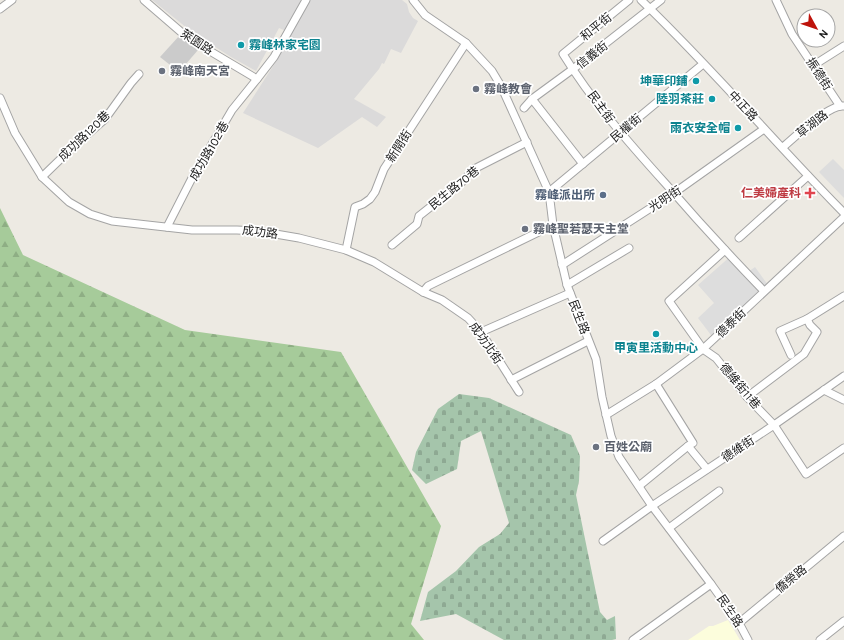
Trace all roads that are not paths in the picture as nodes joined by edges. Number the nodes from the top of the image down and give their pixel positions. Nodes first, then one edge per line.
1 (12, 0) edge
2 (144, 0) edge
3 (306, 0) edge
4 (413, 0) edge
5 (629, 0) edge
6 (641, 0) edge
7 (661, 0) edge
8 (776, 0) edge
9 (0, 9) edge
10 (650, 9) junction
11 (466, 43) junction
12 (844, 46) edge
13 (563, 54) joint
14 (703, 64) junction
15 (814, 66) junction
16 (573, 69) junction
17 (139, 74) dead end
18 (257, 79) junction
19 (0, 98) edge
20 (532, 99) junction
21 (842, 106) edge
22 (524, 108) dead end
23 (764, 129) junction
24 (620, 133) junction
25 (527, 142) junction
26 (783, 147) junction
27 (583, 164) junction
28 (808, 176) junction
29 (42, 177) junction
30 (550, 192) junction
31 (674, 194) junction
32 (844, 212) edge
33 (844, 217) edge
34 (553, 225) junction
35 (167, 227) junction
36 (739, 238) dead end
37 (392, 245) dead end
38 (629, 248) dead end
39 (346, 250) junction
40 (725, 250) junction
41 (562, 265) junction
42 (567, 285) junction
43 (764, 291) junction
44 (423, 292) junction
45 (570, 293) junction
46 (844, 296) edge
47 (807, 319) junction
48 (481, 332) junction
49 (588, 341) junction
50 (704, 349) junction
51 (791, 355) dead end
52 (844, 376) edge
53 (510, 380) junction
54 (656, 384) junction
55 (824, 390) junction
56 (519, 392) dead end
57 (747, 397) junction
58 (844, 400) edge
59 (606, 415) junction
60 (774, 425) junction
61 (688, 446) junction
62 (844, 448) edge
63 (707, 469) junction
64 (639, 486) junction
65 (719, 491) dead end
66 (652, 506) junction
67 (669, 528) junction
68 (844, 536) edge
69 (603, 541) dead end
70 (711, 584) junction
71 (844, 621) edge
72 (739, 623) junction
73 (633, 640) edge
74 (748, 640) edge
75 (820, 640) edge

1 - 9 street
2 - 18 street, 萊園路
3 - 18 street
4 - 11 street, 民生路
5 - 13 street, 和平街
6 - 10 street, 中正路
7 - 10 street, 信義街
8 - 15 street, 振德街
10 - 14 street, 中正路
10 - 16 street, 信義街
11 - 25 street, 民生路
11 - 39 street, 新開街
12 - 15 street
13 - 16 street, 民主街
14 - 23 street, 中正路
14 - 24 street, 民權街
15 - 21 street, 振德街
16 - 20 street, 信義街
16 - 24 street, 民主街
17 - 29 street, 成功路120巷
18 - 35 street, 成功路102巷
19 - 29 street, 成功路
20 - 22 street, 信義街
20 - 27 street
21 - 26 street, 草湖路
23 - 26 street, 中正路
23 - 31 street, 光明街
24 - 27 street, 民權街
24 - 31 street, 民主街
25 - 30 street, 民生路
25 - 37 street, 民生路70巷
26 - 28 street, 中正路
27 - 30 street, 民權街
28 - 32 street, 中正路
28 - 36 street
29 - 35 street, 成功路
30 - 34 street, 民生路
31 - 40 street, 民主街
31 - 41 street, 光明街
33 - 43 street, 德泰街
34 - 41 street, 民生路
34 - 44 street
35 - 39 street, 成功路
38 - 42 street
39 - 44 street, 成功路
40 - 43 street, 民主街
40 - 50 street, 德維街11巷
41 - 42 street, 民生路
42 - 45 street, 民生路
43 - 50 street, 德泰街
44 - 48 street, 成功北街
45 - 48 street
45 - 49 street, 民生路
46 - 47 street
47 - 51 street
47 - 57 street
48 - 53 street, 成功北街
49 - 53 street
49 - 59 street, 民生路
50 - 54 street, 德泰街
50 - 57 street, 德維街11巷
52 - 55 street, 德維街
53 - 56 street, 成功北街
54 - 59 street, 德泰街
54 - 61 street
55 - 58 street
55 - 60 street, 德維街
57 - 60 street, 德維街11巷
59 - 64 street, 民生路
60 - 62 street, 德維街11巷
60 - 63 street, 德維街
61 - 63 street
61 - 64 street
63 - 66 street, 德維街
64 - 66 street, 民生路
65 - 67 street
66 - 67 street, 民生路
66 - 69 street, 德維街
67 - 70 street, 民生路
68 - 72 street, 僑榮路
70 - 72 street, 民生路
70 - 73 street
71 - 75 street
72 - 74 street, 民生路

